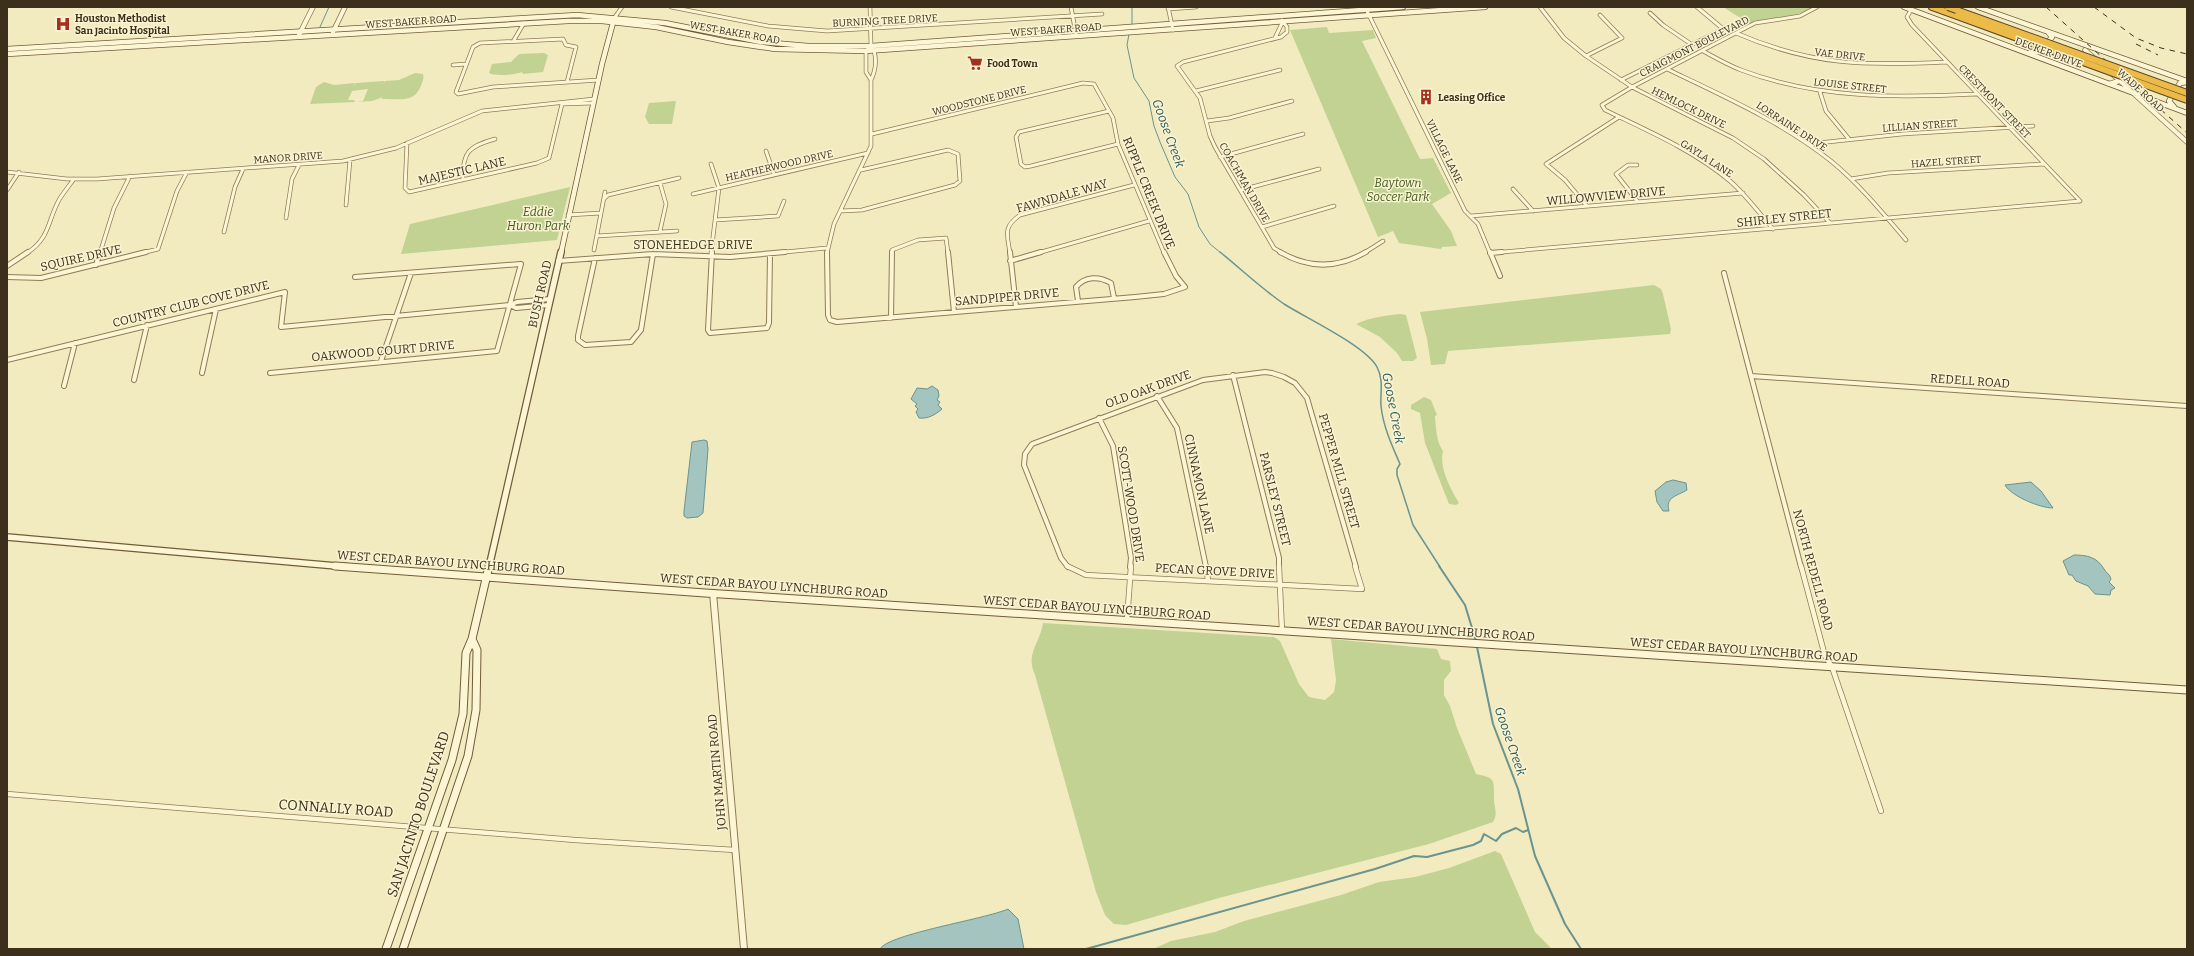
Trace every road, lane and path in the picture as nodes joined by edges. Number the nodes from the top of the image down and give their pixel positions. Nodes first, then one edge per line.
1 (313, 7) edge
2 (345, 7) edge
3 (622, 7) edge
4 (671, 7) edge
5 (870, 7) edge
6 (1071, 7) edge
7 (1196, 7) edge
8 (1403, 7) edge
9 (1485, 7) edge
10 (1540, 7) edge
11 (1697, 7) edge
12 (1818, 7) edge
13 (1904, 7) edge
14 (1932, 7) edge
15 (1948, 7) edge
16 (1978, 7) edge
17 (1168, 8) edge
18 (1449, 8) edge
19 (1366, 9) junction
20 (1911, 10) junction
21 (1650, 13) dead end
22 (1102, 14) dead end
23 (1369, 15) junction
24 (1600, 15) dead end
25 (1073, 16) junction
26 (1281, 16) junction
27 (526, 18) junction
28 (614, 19) junction
29 (1283, 21) junction
30 (434, 23) junction
31 (524, 23) junction
32 (1171, 25) junction
33 (432, 28) junction
34 (335, 29) junction
35 (702, 30) junction
36 (870, 30) junction
37 (1173, 30) junction
38 (300, 32) junction
39 (1076, 32) junction
40 (2047, 32) junction
41 (1736, 34) junction
42 (332, 35) junction
43 (698, 35) junction
44 (298, 36) junction
45 (1077, 37) junction
46 (2064, 38) junction
47 (1275, 39) junction
48 (160, 40) junction
49 (514, 40) junction
50 (949, 43) junction
51 (95, 44) junction
52 (779, 44) junction
53 (1691, 44) junction
54 (66, 45) junction
55 (156, 46) junction
56 (870, 46) junction
57 (27, 48) junction
58 (2092, 48) junction
59 (7, 49) edge
60 (775, 49) junction
61 (90, 50) junction
62 (2085, 50) junction
63 (61, 51) junction
64 (866, 51) junction
65 (875, 51) junction
66 (1703, 51) junction
67 (25, 53) junction
68 (2025, 53) junction
69 (7, 54) edge
70 (1586, 56) junction
71 (1947, 62) junction
72 (466, 64) junction
73 (453, 65) dead end
74 (1667, 68) junction
75 (1280, 70) dead end
76 (599, 80) junction
77 (871, 80) junction
78 (1621, 80) junction
79 (2119, 81) junction
80 (567, 82) junction
81 (2187, 82) edge
82 (1090, 83) joint
83 (2108, 84) junction
84 (1632, 87) junction
85 (1196, 91) junction
86 (1820, 92) junction
87 (2131, 92) junction
88 (2187, 93) edge
89 (1977, 94) junction
90 (2149, 98) junction
91 (2187, 100) edge
92 (594, 101) junction
93 (1292, 102) dead end
94 (2144, 103) junction
95 (562, 104) junction
96 (2178, 109) junction
97 (1109, 111) junction
98 (2187, 113) edge
99 (1619, 118) junction
100 (1206, 120) junction
101 (2033, 126) dead end
102 (2010, 128) junction
103 (872, 134) junction
104 (1303, 134) dead end
105 (1848, 138) junction
106 (495, 139) dead end
107 (2187, 142) edge
108 (407, 143) junction
109 (1118, 144) junction
110 (1809, 144) junction
111 (766, 151) dead end
112 (868, 153) junction
113 (1220, 157) junction
114 (350, 160) junction
115 (711, 164) dead end
116 (2044, 164) junction
117 (299, 165) junction
118 (1637, 165) dead end
119 (243, 169) junction
120 (1319, 169) dead end
121 (861, 170) junction
122 (7, 172) edge
123 (19, 172) junction
124 (187, 172) junction
125 (774, 174) junction
126 (130, 176) junction
127 (680, 178) dead end
128 (1851, 178) junction
129 (74, 179) junction
130 (463, 180) junction
131 (660, 183) junction
132 (1134, 185) junction
133 (719, 188) junction
134 (1513, 189) dead end
135 (7, 190) edge
136 (1240, 190) junction
137 (605, 192) dead end
138 (1743, 193) junction
139 (693, 194) dead end
140 (604, 199) junction
141 (784, 201) dead end
142 (2080, 201) joint
143 (1638, 202) junction
144 (346, 205) dead end
145 (1586, 205) junction
146 (1334, 206) dead end
147 (841, 211) junction
148 (1533, 211) junction
149 (601, 213) junction
150 (568, 216) junction
151 (1471, 216) junction
152 (286, 218) dead end
153 (1887, 218) junction
154 (715, 220) junction
155 (1150, 221) junction
156 (1830, 223) junction
157 (1262, 227) junction
158 (1773, 229) junction
159 (660, 231) junction
160 (677, 231) dead end
161 (224, 232) dead end
162 (598, 236) junction
163 (1906, 240) dead end
164 (1383, 241) dead end
165 (827, 248) junction
166 (594, 250) dead end
167 (1490, 253) junction
168 (653, 254) junction
169 (770, 254) junction
170 (711, 256) junction
171 (595, 258) junction
172 (558, 261) junction
173 (1010, 261) junction
174 (96, 265) junction
175 (7, 266) edge
176 (411, 273) junction
177 (1724, 273) dead end
178 (1500, 276) dead end
179 (7, 277) edge
180 (355, 277) dead end
181 (1185, 287) joint
182 (1114, 298) junction
183 (550, 299) junction
184 (1078, 301) junction
185 (510, 306) junction
186 (549, 306) junction
187 (1016, 307) junction
188 (216, 309) junction
189 (954, 312) junction
190 (396, 316) junction
191 (891, 318) junction
192 (147, 325) junction
193 (75, 343) junction
194 (7, 360) edge
195 (381, 361) junction
196 (270, 372) dead end
197 (202, 373) dead end
198 (1276, 373) joint
199 (1234, 375) junction
200 (1751, 376) junction
201 (134, 380) dead end
202 (64, 386) dead end
203 (1157, 396) junction
204 (2187, 406) edge
205 (1099, 418) junction
206 (7, 537) edge
207 (1069, 568) joint
208 (486, 576) junction
209 (1131, 577) junction
210 (1208, 580) junction
211 (1280, 584) junction
212 (1362, 589) joint
213 (713, 592) junction
214 (1128, 620) junction
215 (1282, 631) junction
216 (472, 639) junction
217 (1832, 667) junction
218 (2187, 690) edge
219 (7, 794) edge
220 (1880, 811) dead end
221 (428, 827) junction
222 (444, 828) junction
223 (735, 850) junction
224 (386, 949) edge
225 (403, 949) edge
226 (744, 949) edge

1 - 38 street
2 - 34 street
3 - 28 street
4 - 36 street, BURNING TREE DRIVE
5 - 36 street
6 - 25 street
7 - 17 street
8 - 19 main road, WEST BAKER ROAD
9 - 18 main road, WEST BAKER ROAD
10 - 70 street, HEMLOCK DRIVE
11 - 53 street
12 - 41 street, CRAIGMONT BOULEVARD
13 - 20 main road, DECKER DRIVE
14 - 91 highway, DECKER DRIVE, bridge
15 - 88 highway, DECKER DRIVE, bridge
16 - 40 main road, DECKER DRIVE
17 - 32 street
18 - 23 main road, WEST BAKER ROAD
19 - 23 street, VILLAGE LANE
19 - 26 main road, WEST BAKER ROAD
20 - 68 main road, DECKER DRIVE
20 - 71 street, CRESTMONT STREET
21 - 53 street
22 - 25 street, BURNING TREE DRIVE
23 - 29 main road, WEST BAKER ROAD
23 - 151 street, VILLAGE LANE
24 - 70 street
25 - 36 street, BURNING TREE DRIVE
25 - 39 street
26 - 29 street
26 - 32 main road, WEST BAKER ROAD
27 - 28 main road, WEST BAKER ROAD
27 - 30 main road, WEST BAKER ROAD
27 - 31 main road
28 - 31 main road, WEST BAKER ROAD
28 - 35 main road, WEST BAKER ROAD
28 - 43 main road, WEST BAKER ROAD
28 - 76 main road, BUSH ROAD
29 - 37 main road, WEST BAKER ROAD
29 - 47 street
29 - 47 street
30 - 33 main road
30 - 34 main road, WEST BAKER ROAD
31 - 33 main road, WEST BAKER ROAD
31 - 49 street
32 - 37 street
32 - 39 main road, WEST BAKER ROAD
33 - 42 main road, WEST BAKER ROAD
34 - 38 main road, WEST BAKER ROAD
34 - 42 street
35 - 43 main road
35 - 52 main road, WEST BAKER ROAD
36 - 56 street
37 - 45 main road, WEST BAKER ROAD
38 - 44 street
38 - 48 main road, WEST BAKER ROAD
39 - 45 street
39 - 50 main road, WEST BAKER ROAD
40 - 46 main road, DECKER DRIVE
40 - 68 main road
41 - 66 street, CRAIGMONT BOULEVARD
41 - 71 street, VAE DRIVE
42 - 44 main road, WEST BAKER ROAD
43 - 60 main road, WEST BAKER ROAD
44 - 55 main road, WEST BAKER ROAD
45 - 50 main road, WEST BAKER ROAD
46 - 58 main road, DECKER DRIVE
46 - 62 main road
47 - 85 street, COACHMAN DRIVE
48 - 51 main road, WEST BAKER ROAD
48 - 55 main road
49 - 72 street
49 - 80 street
50 - 56 main road, WEST BAKER ROAD
50 - 65 main road, WEST BAKER ROAD
51 - 54 main road, WEST BAKER ROAD
51 - 61 main road
52 - 56 main road, WEST BAKER ROAD
52 - 60 main road
53 - 78 street
54 - 57 main road, WEST BAKER ROAD
54 - 63 main road
55 - 61 main road, WEST BAKER ROAD
56 - 64 street
56 - 65 street
57 - 59 main road, WEST BAKER ROAD
57 - 67 main road
58 - 62 main road
58 - 81 main road, DECKER DRIVE
60 - 64 main road, WEST BAKER ROAD
61 - 63 main road, WEST BAKER ROAD
62 - 79 street, WADE ROAD
63 - 67 main road, WEST BAKER ROAD
64 - 65 main road, WEST BAKER ROAD
64 - 77 street
65 - 77 street
66 - 74 street, CRAIGMONT BOULEVARD
66 - 86 street, LOUISE STREET
67 - 69 main road, WEST BAKER ROAD
68 - 83 main road, DECKER DRIVE
70 - 78 street, HEMLOCK DRIVE
71 - 89 street, CRESTMONT STREET
72 - 73 street
72 - 80 street
74 - 84 street, CRAIGMONT BOULEVARD
74 - 110 street, LORRAINE DRIVE
75 - 85 street
76 - 80 street
76 - 92 main road, BUSH ROAD
77 - 103 street
78 - 84 street, HEMLOCK DRIVE
79 - 83 main road
79 - 87 street, WADE ROAD
81 - 96 main road
82 - 97 street, RIPPLE CREEK DRIVE
82 - 103 street, WOODSTONE DRIVE
83 - 87 main road, DECKER DRIVE
84 - 99 street, CRAIGMONT BOULEVARD
84 - 156 street, HEMLOCK DRIVE
85 - 100 street, COACHMAN DRIVE
86 - 89 street, LOUISE STREET
86 - 105 street
87 - 90 main road, DECKER DRIVE
87 - 94 street, WADE ROAD
89 - 102 street, CRESTMONT STREET
90 - 94 main road
90 - 96 main road, DECKER DRIVE
92 - 95 street, MANOR DRIVE
92 - 150 main road, BUSH ROAD
93 - 100 street
94 - 107 street, WADE ROAD
95 - 108 street, MANOR DRIVE
95 - 130 street, MAJESTIC LANE
96 - 98 main road, DECKER DRIVE
97 - 109 street, RIPPLE CREEK DRIVE
97 - 109 street
99 - 138 street, GAYLA LANE
99 - 145 street
100 - 113 street, COACHMAN DRIVE
101 - 102 street, LILLIAN STREET
102 - 105 street, LILLIAN STREET
102 - 116 street, CRESTMONT STREET
103 - 112 street
104 - 113 street
105 - 110 street, LILLIAN STREET
106 - 130 street
108 - 114 street, MANOR DRIVE
108 - 130 street, MAJESTIC LANE
109 - 132 street, RIPPLE CREEK DRIVE
110 - 128 street, LORRAINE DRIVE
111 - 125 street
112 - 121 street
112 - 125 street, HEATHERWOOD DRIVE
113 - 136 street, COACHMAN DRIVE
114 - 117 street, MANOR DRIVE
114 - 144 street
115 - 133 street
116 - 128 street, HAZEL STREET
116 - 142 street, CRESTMONT STREET
117 - 119 street, MANOR DRIVE
117 - 152 street
118 - 143 street
119 - 124 street, MANOR DRIVE
119 - 161 street
120 - 136 street
121 - 147 street
121 - 147 street
122 - 123 street, MANOR DRIVE
123 - 129 street, MANOR DRIVE
123 - 135 street
124 - 126 street, MANOR DRIVE
124 - 174 street, SQUIRE DRIVE
125 - 133 street, HEATHERWOOD DRIVE
126 - 129 street, MANOR DRIVE
126 - 174 street
127 - 131 street
128 - 153 street, LORRAINE DRIVE
129 - 175 street
131 - 140 street
131 - 159 street
132 - 155 street, RIPPLE CREEK DRIVE
132 - 173 street, FAWNDALE WAY
133 - 139 street, HEATHERWOOD DRIVE
133 - 154 street
134 - 148 street
136 - 157 street, COACHMAN DRIVE
137 - 140 street
138 - 143 street, WILLOWVIEW DRIVE
138 - 158 street, GAYLA LANE
140 - 149 street
141 - 154 street
142 - 153 street, SHIRLEY STREET
143 - 145 street, WILLOWVIEW DRIVE
145 - 148 street, WILLOWVIEW DRIVE
146 - 157 street
147 - 165 street
148 - 151 street, WILLOWVIEW DRIVE
149 - 150 street
149 - 162 street
150 - 172 main road, BUSH ROAD
151 - 167 street, VILLAGE LANE
153 - 156 street, SHIRLEY STREET
153 - 163 street, LORRAINE DRIVE
154 - 170 street
155 - 173 street
155 - 181 street, RIPPLE CREEK DRIVE
156 - 158 street, SHIRLEY STREET
157 - 164 street, COACHMAN DRIVE
158 - 167 street, SHIRLEY STREET
159 - 160 street
159 - 162 street
162 - 166 street
165 - 169 street, STONEHEDGE DRIVE
165 - 191 street, SANDPIPER DRIVE
167 - 178 street, VILLAGE LANE
168 - 170 street, STONEHEDGE DRIVE
168 - 171 street, STONEHEDGE DRIVE
168 - 171 street
169 - 170 street, STONEHEDGE DRIVE
169 - 170 street
171 - 172 street, STONEHEDGE DRIVE
172 - 183 main road, BUSH ROAD
173 - 187 street, FAWNDALE WAY
174 - 179 street, SQUIRE DRIVE
176 - 180 street
176 - 185 street
176 - 190 street
177 - 200 street, NORTH REDELL ROAD
181 - 182 street, SANDPIPER DRIVE
182 - 184 street, SANDPIPER DRIVE
182 - 184 street
183 - 185 street, COUNTRY CLUB COVE DRIVE
183 - 186 main road, BUSH ROAD
184 - 187 street, SANDPIPER DRIVE
185 - 186 street, COUNTRY CLUB COVE DRIVE
185 - 190 street, COUNTRY CLUB COVE DRIVE
185 - 195 street, OAKWOOD COURT DRIVE
186 - 208 main road, BUSH ROAD
187 - 189 street, SANDPIPER DRIVE
188 - 190 street, COUNTRY CLUB COVE DRIVE
188 - 192 street, COUNTRY CLUB COVE DRIVE
188 - 197 street
189 - 191 street, SANDPIPER DRIVE
189 - 191 street
190 - 195 street
192 - 193 street, COUNTRY CLUB COVE DRIVE
192 - 201 street
193 - 194 street, COUNTRY CLUB COVE DRIVE
193 - 202 street
195 - 196 street, OAKWOOD COURT DRIVE
198 - 199 street, OLD OAK DRIVE
198 - 212 street, PEPPER MILL STREET
199 - 203 street, OLD OAK DRIVE
199 - 211 street, PARSLEY STREET
200 - 204 street, REDELL ROAD
200 - 217 street, NORTH REDELL ROAD
203 - 205 street, OLD OAK DRIVE
203 - 210 street, CINNAMON LANE
205 - 207 street, OLD OAK DRIVE
205 - 209 street, SCOTT-WOOD DRIVE
206 - 208 main road, WEST CEDAR BAYOU LYNCHBURG ROAD
207 - 209 street, PECAN GROVE DRIVE
208 - 213 main road, WEST CEDAR BAYOU LYNCHBURG ROAD
208 - 216 main road, SAN JACINTO BOULEVARD
209 - 210 street, PECAN GROVE DRIVE
209 - 214 street, SCOTT-WOOD DRIVE
210 - 211 street, PECAN GROVE DRIVE
211 - 212 street, PECAN GROVE DRIVE
211 - 215 street, PARSLEY STREET
213 - 214 main road, WEST CEDAR BAYOU LYNCHBURG ROAD
213 - 223 street, JOHN MARTIN ROAD
214 - 215 main road, WEST CEDAR BAYOU LYNCHBURG ROAD
215 - 217 main road, WEST CEDAR BAYOU LYNCHBURG ROAD
216 - 221 main road, SAN JACINTO BOULEVARD
216 - 222 main road, SAN JACINTO BOULEVARD
217 - 218 main road, WEST CEDAR BAYOU LYNCHBURG ROAD
217 - 220 street, NORTH REDELL ROAD
219 - 221 street, CONNALLY ROAD
221 - 222 street, CONNALLY ROAD
221 - 224 main road, SAN JACINTO BOULEVARD
222 - 223 street, CONNALLY ROAD
222 - 225 main road, SAN JACINTO BOULEVARD
223 - 226 street, JOHN MARTIN ROAD

